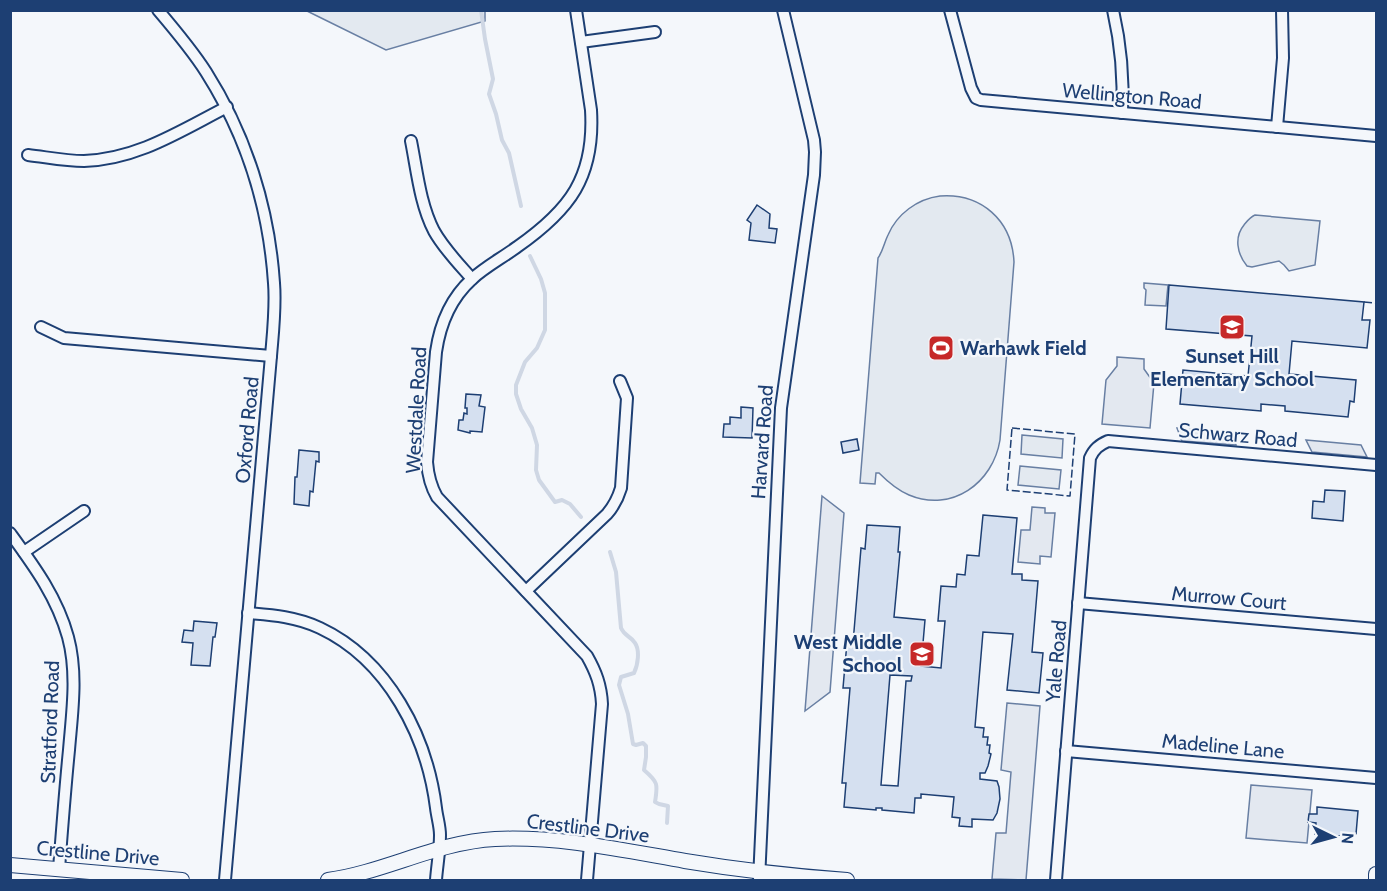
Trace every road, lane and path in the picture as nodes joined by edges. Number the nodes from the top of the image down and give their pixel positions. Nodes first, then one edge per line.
1 (158, 10) edge
2 (576, 10) edge
3 (783, 10) edge
4 (950, 10) edge
5 (1113, 10) edge
6 (1282, 10) edge
7 (655, 32) dead end
8 (581, 42) junction
9 (227, 107) junction
10 (1122, 113) junction
11 (1277, 127) junction
12 (1377, 136) edge
13 (411, 141) dead end
14 (28, 155) dead end
15 (472, 279) junction
16 (41, 327) dead end
17 (271, 356) junction
18 (620, 381) dead end
19 (1097, 447) joint
20 (1377, 465) edge
21 (84, 511) dead end
22 (10, 533) edge
23 (24, 552) junction
24 (526, 591) junction
25 (1078, 603) junction
26 (248, 613) junction
27 (1377, 629) edge
28 (1066, 751) junction
29 (1377, 778) edge
30 (590, 845) junction
31 (438, 849) junction
32 (10, 865) edge
33 (59, 869) junction
34 (1377, 874) edge
35 (759, 877) edge
36 (182, 880) edge
37 (225, 880) edge
38 (328, 880) edge
39 (435, 880) edge
40 (587, 880) edge
41 (847, 880) edge
42 (1056, 880) edge
43 (1376, 880) edge

1 - 9 street, Oxford Road
2 - 8 street, Westdale Road
3 - 35 street, Harvard Road
4 - 10 street, Wellington Road
5 - 10 street
6 - 11 street
7 - 8 street
8 - 15 street, Westdale Road
9 - 14 street
9 - 17 street, Oxford Road
10 - 11 street, Wellington Road
11 - 12 street, Wellington Road
13 - 15 street
15 - 24 street, Westdale Road
16 - 17 street
17 - 26 street, Oxford Road
18 - 24 street
19 - 20 street, Schwarz Road
19 - 25 street, Yale Road
21 - 23 street
22 - 23 street, Stratford Road
23 - 33 street, Stratford Road
24 - 30 street, Westdale Road
25 - 27 street, Murrow Court
25 - 28 street, Yale Road
26 - 31 street
26 - 37 street, Oxford Road
28 - 29 street, Madeline Lane
28 - 42 street, Yale Road
30 - 31 street, Crestline Drive
30 - 35 street, Crestline Drive
30 - 40 street, Westdale Road
31 - 38 street, Crestline Drive
31 - 39 street
32 - 33 street, Crestline Drive
33 - 36 street, Crestline Drive
34 - 43 street
35 - 41 street, Crestline Drive

